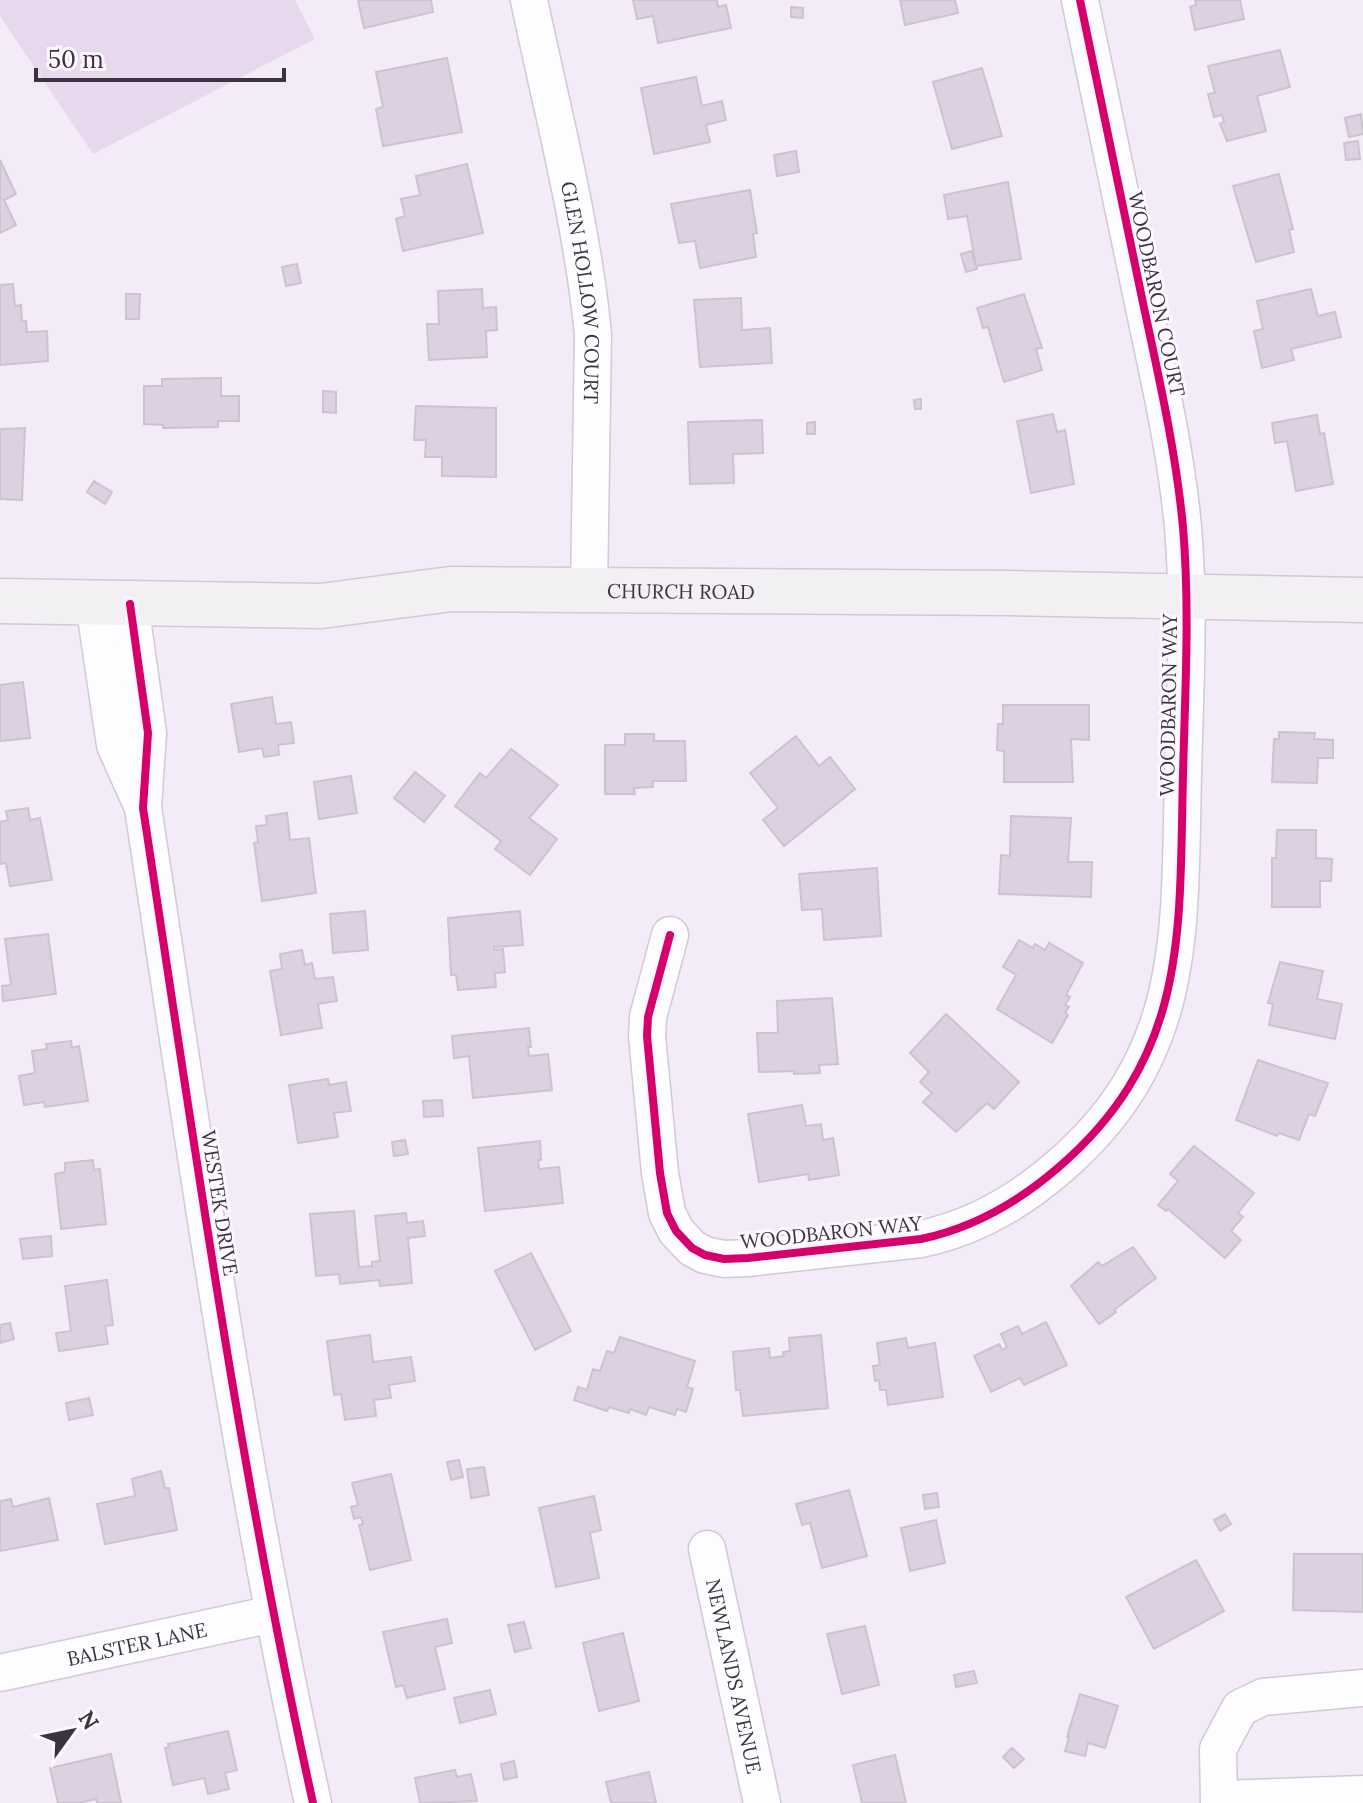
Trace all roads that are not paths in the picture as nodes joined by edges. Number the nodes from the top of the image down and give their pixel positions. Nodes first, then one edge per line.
1 (529, 0) edge
2 (1080, 0) edge
3 (589, 591) junction
4 (1187, 597) junction
5 (1363, 600) edge
6 (0, 601) edge
7 (112, 603) junction
8 (670, 935) dead end
9 (707, 1549) dead end
10 (273, 1614) junction
11 (0, 1673) edge
12 (1363, 1688) edge
13 (1363, 1794) edge
14 (1219, 1801) edge
15 (313, 1803) edge
16 (762, 1803) edge

1 - 3 street, GLEN HOLLOW COURT
2 - 4 street, WOODBARON COURT
3 - 4 main road, CHURCH ROAD
3 - 7 main road, CHURCH ROAD
4 - 5 main road, CHURCH ROAD
4 - 8 street, WOODBARON WAY
6 - 7 main road, CHURCH ROAD
7 - 10 street, WESTEK DRIVE
9 - 16 street, NEWLANDS AVENUE
10 - 11 street, BALSTER LANE
10 - 15 street, WESTEK DRIVE
12 - 14 street
13 - 14 street

